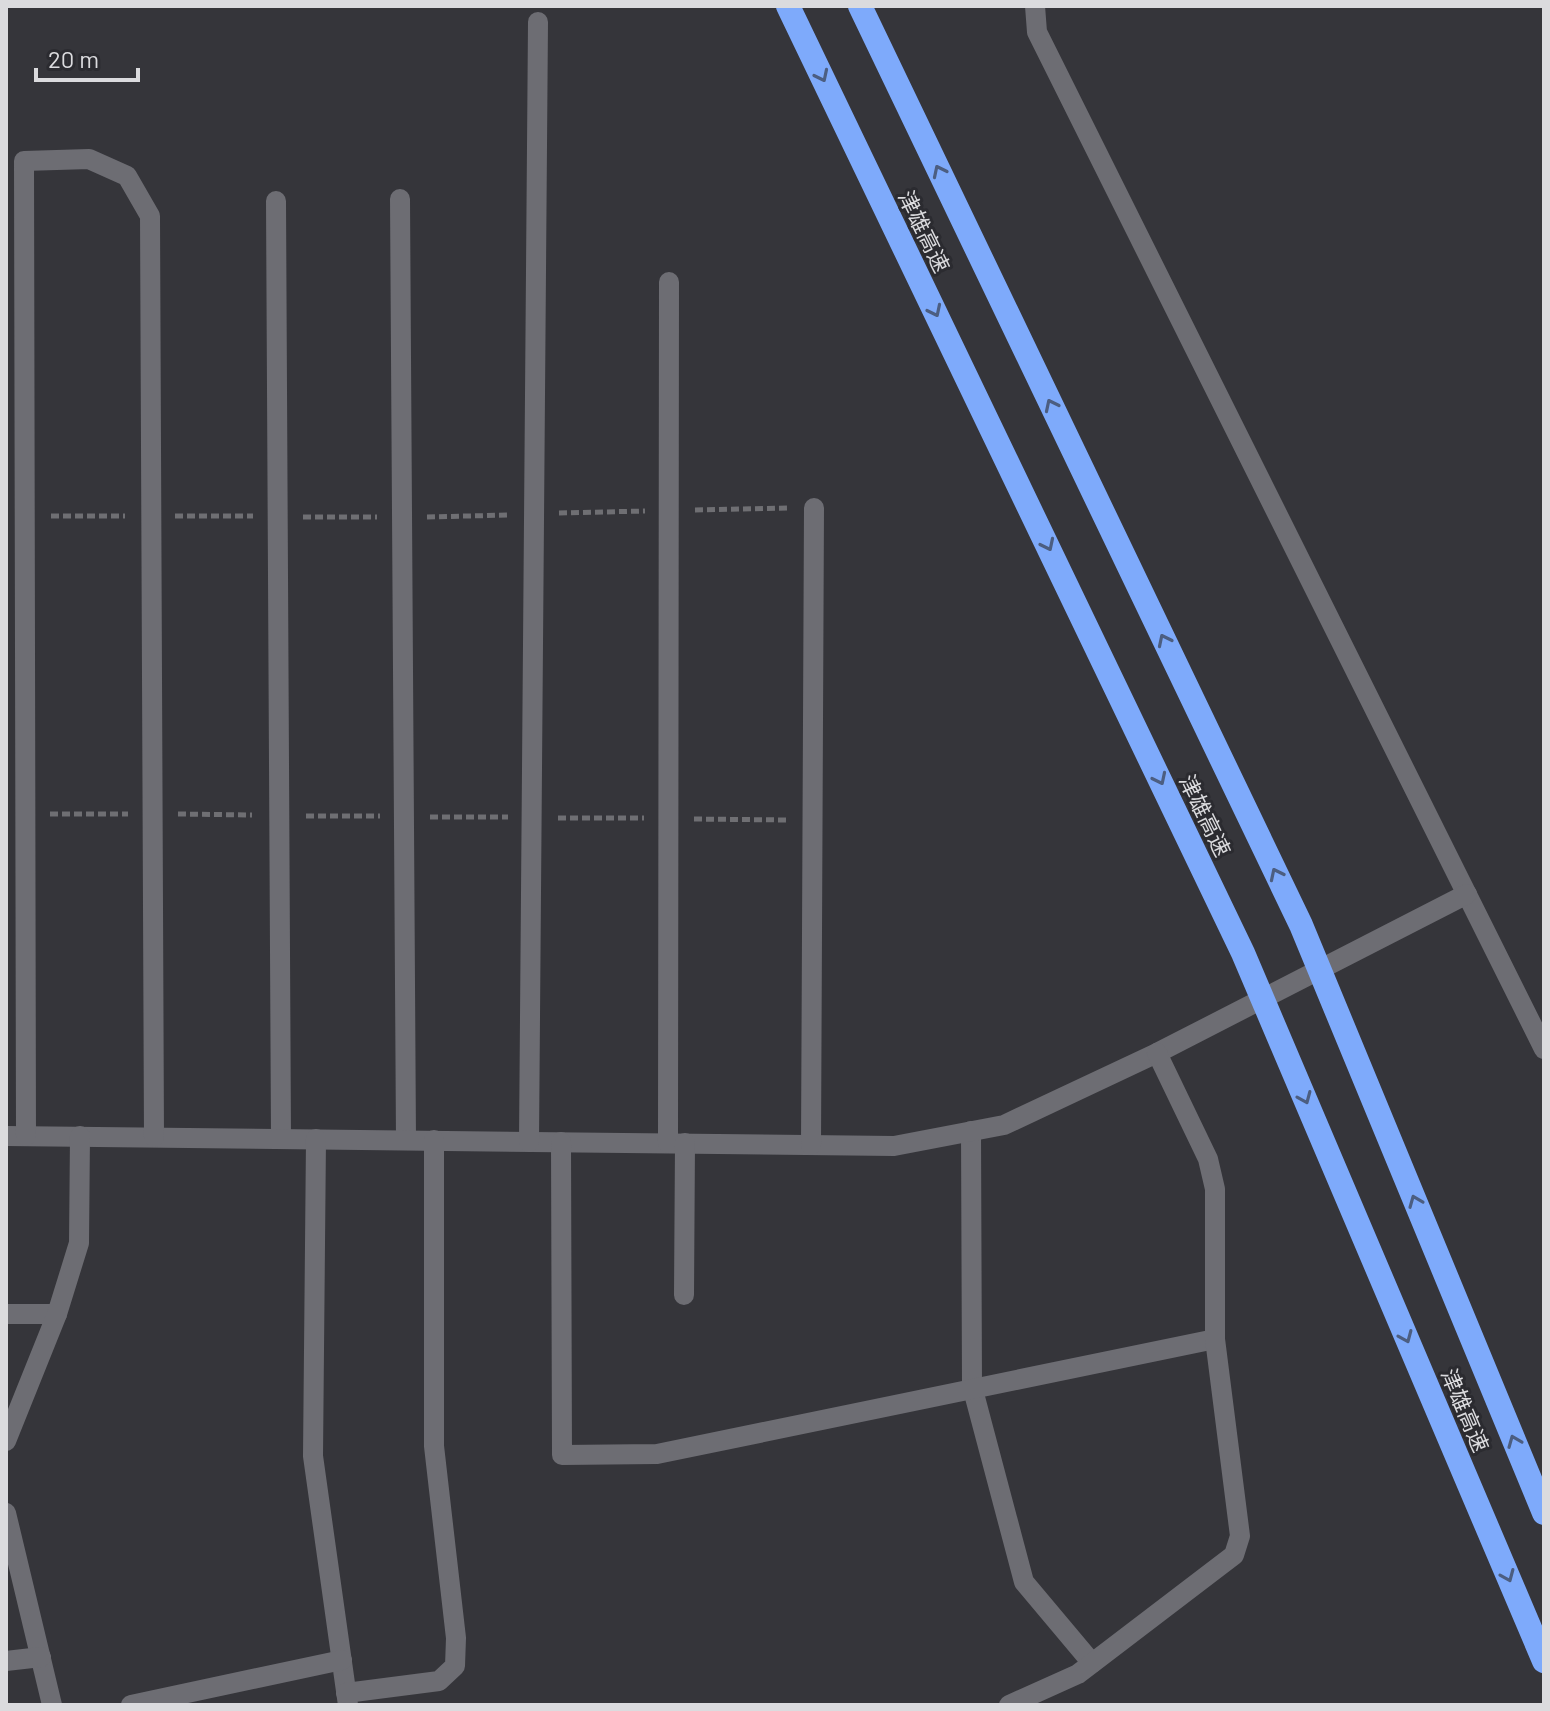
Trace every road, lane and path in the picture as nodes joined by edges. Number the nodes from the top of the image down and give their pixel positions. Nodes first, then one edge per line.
1 (788, 6) edge
2 (860, 6) edge
3 (1035, 6) edge
4 (538, 22) dead end
5 (400, 199) dead end
6 (276, 201) dead end
7 (669, 282) dead end
8 (814, 508) dead end
9 (1467, 894) junction
10 (1544, 1049) edge
11 (1157, 1053) junction
12 (971, 1131) junction
13 (16, 1136) edge
14 (80, 1136) junction
15 (154, 1137) junction
16 (281, 1138) junction
17 (316, 1139) junction
18 (406, 1140) junction
19 (434, 1140) junction
20 (529, 1142) junction
21 (561, 1142) junction
22 (676, 1143) junction
23 (811, 1145) junction
24 (684, 1295) dead end
25 (6, 1314) edge
26 (57, 1314) junction
27 (1215, 1339) junction
28 (972, 1386) junction
29 (6, 1441) edge
30 (6, 1513) edge
31 (1544, 1513) edge
32 (41, 1657) junction
33 (342, 1660) junction
34 (6, 1661) edge
35 (1544, 1661) edge
36 (1092, 1663) junction
37 (221, 1696) edge
38 (347, 1699) edge
39 (52, 1705) edge
40 (131, 1705) edge
41 (1009, 1705) edge

1 -> 35 highway, 津雄高速
31 -> 2 highway, 津雄高速
3 - 9 street
4 - 20 street
5 - 18 street
6 - 16 street
7 - 22 street
8 - 23 street
9 - 10 street
9 - 11 street
11 - 12 street
11 - 27 street
12 - 23 street
12 - 28 street
13 - 14 street
13 - 15 street
14 - 15 street
14 - 26 street
15 - 16 street
16 - 17 street
17 - 18 street
17 - 33 street
18 - 19 street
19 - 20 street
19 - 38 street
20 - 21 street
21 - 22 street
21 - 28 street
22 - 23 street
22 - 24 street
25 - 26 street
26 - 29 street
27 - 28 street
27 - 36 street
28 - 36 street
30 - 32 street
32 - 34 street
32 - 39 street
33 - 37 street
33 - 38 street
36 - 41 street
37 - 40 street

